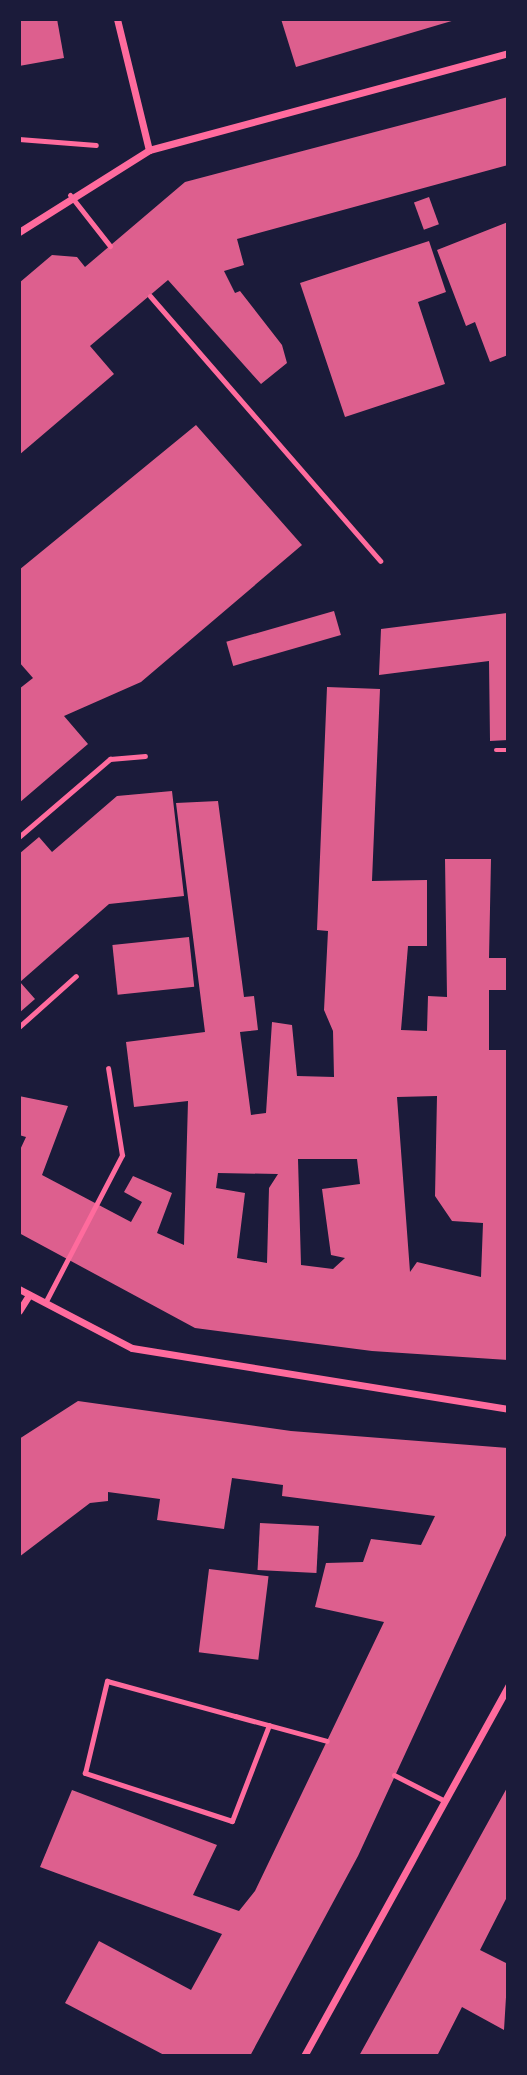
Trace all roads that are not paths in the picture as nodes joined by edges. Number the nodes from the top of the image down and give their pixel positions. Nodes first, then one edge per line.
1 (117, 19) edge
2 (508, 53) edge
3 (149, 150) junction
4 (70, 195) junction
5 (19, 232) edge
6 (110, 246) dead end
7 (150, 296) dead end
8 (380, 561) dead end
9 (108, 1069) dead end
10 (19, 1289) edge
11 (29, 1295) junction
12 (46, 1303) junction
13 (19, 1311) edge
14 (508, 1409) edge
15 (508, 1686) edge
16 (269, 1725) junction
17 (327, 1741) dead end
18 (394, 1776) dead end
19 (443, 1800) junction
20 (304, 2056) edge

1 - 3 street
2 - 3 street
3 - 4 street
4 - 5 street
4 - 6 lane
7 - 8 lane
9 - 12 lane
10 - 11 street
11 - 12 street
11 - 13 street
12 - 14 street
15 - 19 street
16 - 16 lane
16 - 17 lane
18 - 19 lane
19 - 20 street

